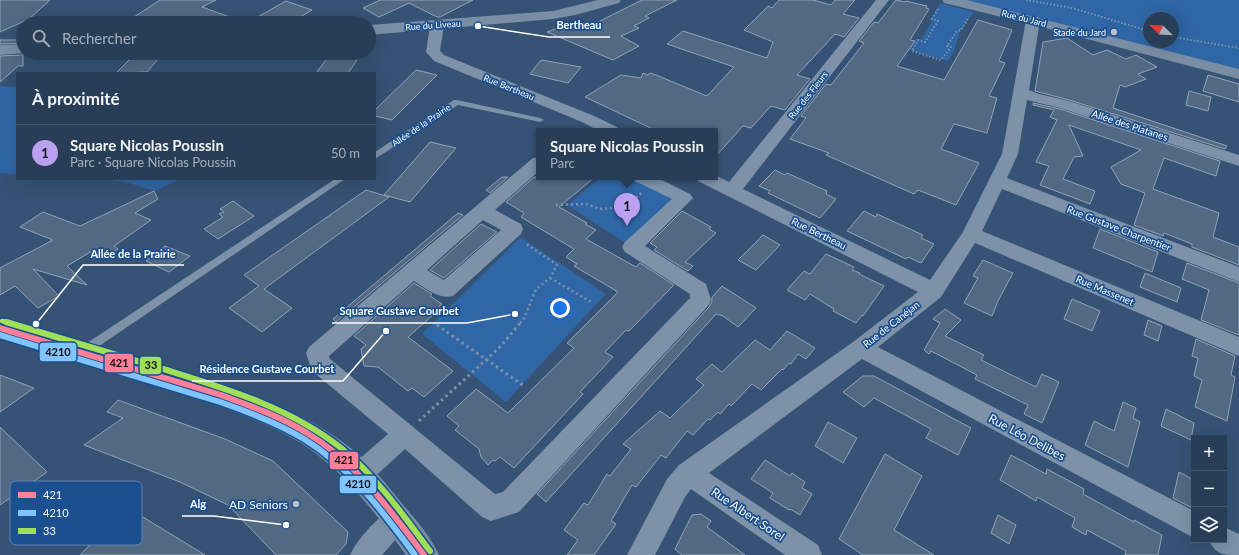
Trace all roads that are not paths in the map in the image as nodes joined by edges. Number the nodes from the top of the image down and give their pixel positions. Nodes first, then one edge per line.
1 (614, 0) edge
2 (883, 0) edge
3 (944, 3) edge
4 (1033, 20) junction
5 (437, 25) junction
6 (376, 29) edge
7 (16, 49) edge
8 (0, 50) edge
9 (1239, 74) edge
10 (1021, 92) junction
11 (540, 120) dead end
12 (605, 128) edge
13 (376, 155) edge
14 (1239, 161) edge
15 (536, 165) edge
16 (340, 180) edge
17 (651, 180) edge
18 (710, 180) edge
19 (998, 181) junction
20 (732, 190) junction
21 (482, 210) junction
22 (971, 234) junction
23 (412, 271) junction
24 (1239, 275) edge
25 (934, 291) junction
26 (0, 328) edge
27 (1239, 347) edge
28 (861, 348) junction
29 (81, 353) junction
30 (405, 434) junction
31 (688, 473) junction
32 (359, 475) junction
33 (397, 520) junction
34 (1191, 523) edge
35 (1227, 543) edge
36 (1239, 549) edge
37 (364, 555) edge
38 (424, 555) edge
39 (641, 555) edge
40 (808, 555) edge

1 - 5 street, Rue du Liveau
2 - 20 street, Rue des Fleurs
3 - 4 street, Rue du Jard
4 - 9 street, Rue du Jard
4 - 10 street, Rue de Canéjan
5 - 6 street, Rue du Liveau
5 - 12 street, Rue Bertheau
7 - 8 street
10 - 14 street, Allée des Platanes
10 - 19 street, Rue de Canéjan
11 - 13 lane, Allée de la Prairie
15 - 21 street
16 - 29 lane
17 - 30 street
18 - 20 street, Rue Bertheau
19 - 22 street, Rue de Canéjan
19 - 24 street, Rue Gustave Charpentier
20 - 25 street, Rue Bertheau
21 - 23 street
21 - 23 street
22 - 25 street, Rue de Canéjan
22 - 27 street, Rue Massenet
23 - 30 street
25 - 28 street, Rue de Canéjan
26 - 29 street
28 - 31 street, Rue de Canéjan
28 - 34 street, Rue Léo Delibes
29 - 32 street
30 - 32 street
31 - 39 street, Rue de Canéjan
31 - 40 street, Rue Albert Sorel
32 - 33 street
33 - 37 street
33 - 38 street
35 - 36 street

